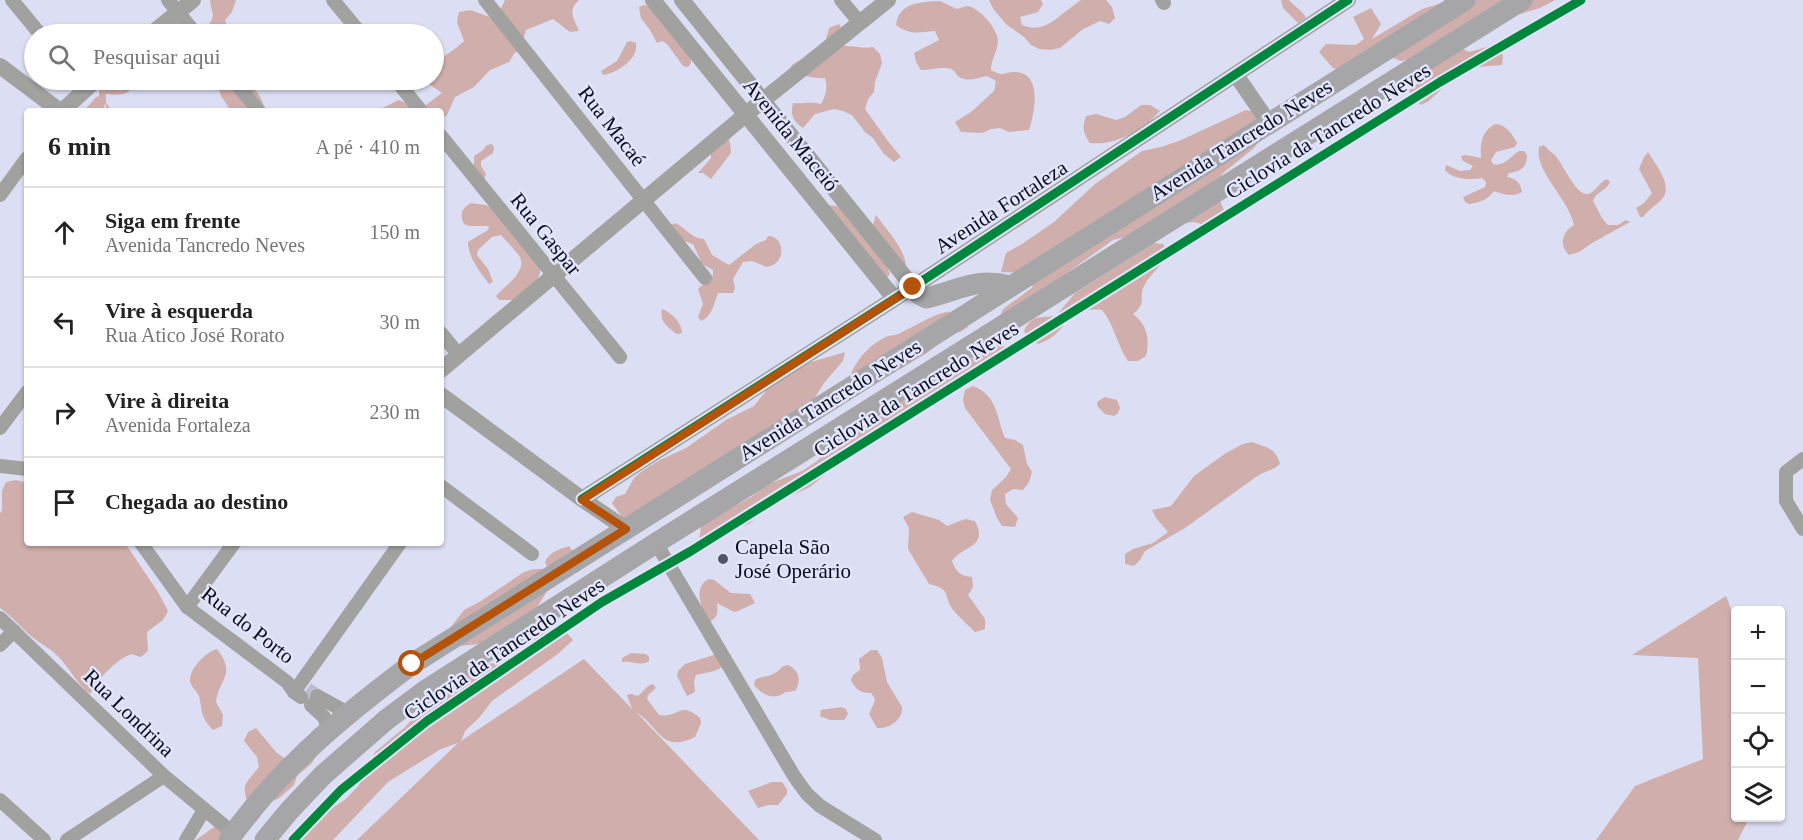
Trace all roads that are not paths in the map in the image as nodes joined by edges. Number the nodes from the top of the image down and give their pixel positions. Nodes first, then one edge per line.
1 (12, 0) edge
2 (193, 0) edge
3 (333, 0) edge
4 (485, 0) edge
5 (653, 0) edge
6 (682, 0) edge
7 (841, 0) edge
8 (888, 0) edge
9 (1348, 0) edge
10 (1464, 0) edge
11 (1522, 0) edge
12 (173, 6) edge
13 (860, 23) junction
14 (32, 24) edge
15 (159, 24) edge
16 (188, 24) edge
17 (353, 24) edge
18 (0, 66) edge
19 (1236, 75) junction
20 (24, 84) edge
21 (33, 90) edge
22 (79, 90) edge
23 (241, 90) edge
24 (404, 90) edge
25 (762, 101) junction
26 (57, 108) edge
27 (64, 108) edge
28 (256, 108) edge
29 (419, 108) edge
30 (745, 115) junction
31 (1269, 123) junction
32 (444, 140) edge
33 (24, 162) edge
34 (0, 195) edge
35 (644, 200) junction
36 (552, 276) junction
37 (705, 278) dead end
38 (1010, 286) junction
39 (913, 287) junction
40 (894, 298) junction
41 (444, 337) edge
42 (458, 354) junction
43 (620, 357) dead end
44 (444, 367) edge
45 (24, 396) edge
46 (444, 397) edge
47 (0, 428) edge
48 (1803, 459) edge
49 (0, 466) edge
50 (24, 469) edge
51 (444, 488) edge
52 (582, 500) junction
53 (626, 529) junction
54 (1803, 530) edge
55 (656, 543) junction
56 (143, 546) edge
57 (232, 546) edge
58 (398, 546) edge
59 (532, 554) dead end
60 (187, 607) junction
61 (0, 618) edge
62 (14, 631) junction
63 (0, 645) edge
64 (303, 692) junction
65 (348, 713) junction
66 (329, 730) junction
67 (164, 776) junction
68 (0, 800) edge
69 (204, 810) junction
70 (231, 837) edge
71 (44, 840) edge
72 (67, 840) edge
73 (186, 840) edge
74 (265, 840) edge
75 (875, 840) edge

1 - 14 street
2 - 12 street
3 - 17 street
4 - 35 street, Rua Macaé
5 - 30 street, Avenida Maceió
6 - 25 street, Avenida Maceió
7 - 13 street
8 - 13 street
9 - 19 street, Avenida Fortaleza
10 - 31 main road, Avenida Tancredo Neves
11 - 55 main road, Avenida Tancredo Neves
12 - 15 street
12 - 16 street
13 - 25 street
18 - 20 street
19 - 31 street
19 - 39 street, Avenida Fortaleza
21 - 26 street
22 - 27 street
23 - 28 street
24 - 29 street
25 - 30 street
25 - 39 street, Avenida Maceió
30 - 35 street
30 - 40 street, Avenida Maceió
31 - 38 main road, Avenida Tancredo Neves
32 - 36 street, Rua Gaspar
33 - 34 street
35 - 36 street
35 - 37 street, Rua Macaé
36 - 42 street
36 - 43 street, Rua Gaspar
38 - 39 main road
38 - 53 main road, Avenida Tancredo Neves
39 - 40 street, Avenida Fortaleza
40 - 52 street, Avenida Fortaleza
41 - 42 street
42 - 44 street
45 - 47 street
46 - 52 street
48 - 54 street
49 - 50 street
51 - 59 street
52 - 53 street
53 - 65 main road, Avenida Tancredo Neves
55 - 74 main road, Avenida Tancredo Neves
55 - 75 street
56 - 60 street, Rua do Porto
57 - 60 street
58 - 64 street
60 - 64 street, Rua do Porto
61 - 62 street, Rua Londrina
62 - 63 street
62 - 67 street, Rua Londrina
64 - 65 street, Rua do Porto
64 - 66 street, Rua do Porto
65 - 66 main road, Avenida Tancredo Neves
66 - 70 main road, Avenida Tancredo Neves
67 - 69 street, Rua Londrina
67 - 72 street
68 - 71 street
69 - 70 street, Rua Londrina
69 - 73 street

